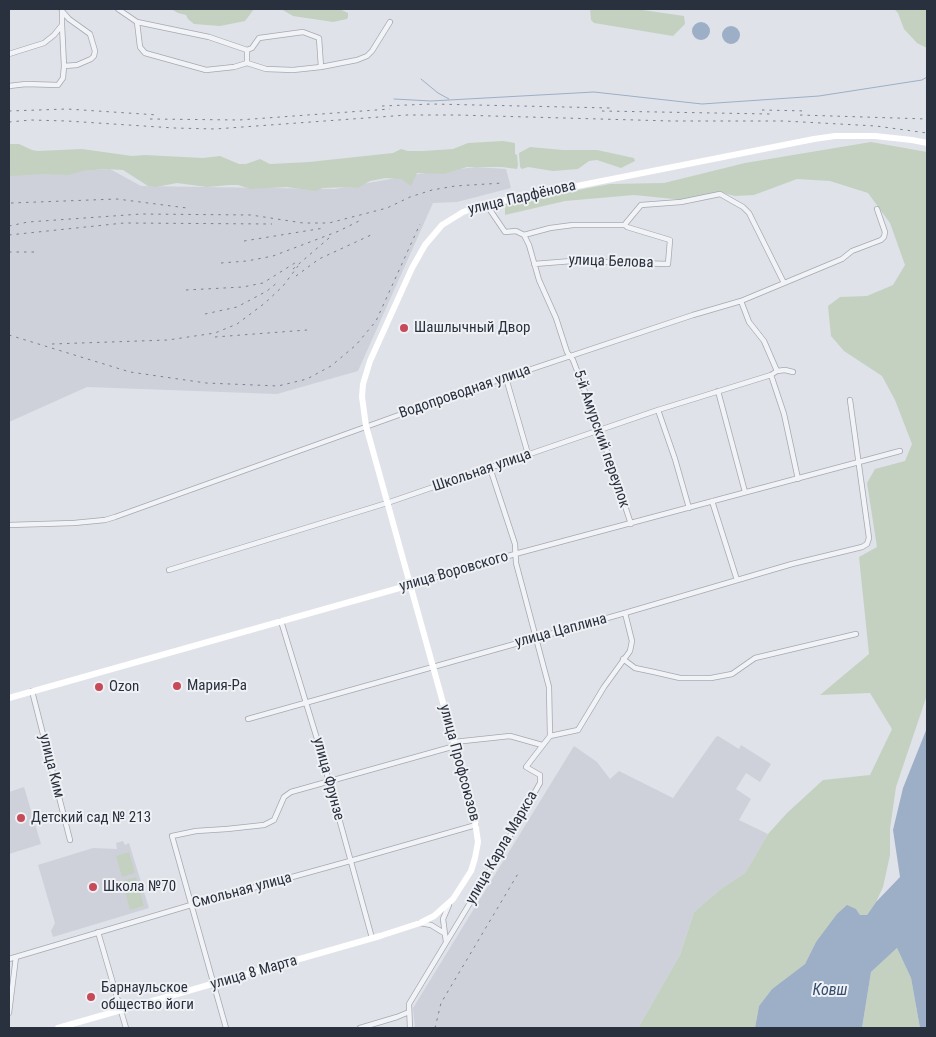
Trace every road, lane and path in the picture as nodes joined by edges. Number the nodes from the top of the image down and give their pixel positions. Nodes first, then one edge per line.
1 (118, 9) edge
2 (62, 10) edge
3 (137, 22) junction
4 (390, 22) dead end
5 (62, 24) junction
6 (247, 50) junction
7 (9, 54) edge
8 (247, 63) junction
9 (64, 66) junction
10 (321, 68) junction
11 (9, 86) edge
12 (927, 143) edge
13 (486, 204) junction
14 (877, 208) dead end
15 (625, 225) junction
16 (524, 235) junction
17 (534, 264) junction
18 (784, 283) junction
19 (741, 301) junction
20 (570, 356) junction
21 (777, 371) junction
22 (794, 372) dead end
23 (770, 375) junction
24 (506, 378) junction
25 (718, 391) junction
26 (850, 400) dead end
27 (658, 410) junction
28 (366, 426) junction
29 (599, 431) junction
30 (900, 451) dead end
31 (528, 454) junction
32 (858, 463) junction
33 (490, 468) junction
34 (798, 479) junction
35 (745, 492) junction
36 (712, 501) junction
37 (387, 503) junction
38 (689, 508) junction
39 (631, 524) junction
40 (9, 525) edge
41 (515, 554) junction
42 (169, 570) dead end
43 (736, 580) junction
44 (410, 585) junction
45 (625, 613) junction
46 (281, 621) junction
47 (856, 634) dead end
48 (536, 637) junction
49 (623, 659) junction
50 (432, 666) junction
51 (32, 691) junction
52 (9, 698) edge
53 (306, 702) junction
54 (248, 719) dead end
55 (550, 736) junction
56 (454, 744) junction
57 (542, 745) junction
58 (328, 782) junction
59 (476, 825) junction
60 (70, 840) dead end
61 (350, 862) junction
62 (453, 899) junction
63 (191, 905) junction
64 (420, 923) junction
65 (98, 932) junction
66 (444, 933) junction
67 (372, 938) junction
68 (446, 942) junction
69 (16, 957) junction
70 (9, 958) edge
71 (214, 984) junction
72 (121, 1010) junction
73 (409, 1012) junction
74 (9, 1013) edge
75 (58, 1028) edge
76 (126, 1028) edge
77 (226, 1028) edge
78 (360, 1028) edge
79 (410, 1028) edge

1 - 3 street
2 - 5 street
2 - 9 street
3 - 6 street
3 - 8 street
4 - 10 street
5 - 7 street
5 - 9 street
6 - 8 street
6 - 10 street
8 - 10 street
9 - 11 street
12 - 13 main road, улица Парфёнова
13 - 16 street
13 - 28 main road, улица Парфёнова
14 - 18 street, Водопроводная улица
15 - 16 street
15 - 17 street, улица Белова
15 - 18 street
16 - 17 street, 5-й Амурский переулок
17 - 20 street, 5-й Амурский переулок
18 - 19 street, Водопроводная улица
19 - 20 street, Водопроводная улица
19 - 21 street
20 - 24 street, Водопроводная улица
20 - 29 street, 5-й Амурский переулок
21 - 22 street
21 - 23 street, Школьная улица
23 - 25 street, Школьная улица
23 - 34 street
24 - 28 street, Водопроводная улица
24 - 31 street
25 - 27 street, Школьная улица
25 - 35 street
26 - 32 street
27 - 29 street, Школьная улица
27 - 38 street
28 - 37 main road, улица Парфёнова
28 - 40 street, Водопроводная улица
29 - 31 street, Школьная улица
29 - 39 street, 5-й Амурский переулок
30 - 32 street, улица Воровского
31 - 33 street, Школьная улица
32 - 34 street, улица Воровского
32 - 43 street, улица Цаплина
33 - 37 street, Школьная улица
33 - 41 street
34 - 35 street, улица Воровского
35 - 36 street, улица Воровского
36 - 38 street, улица Воровского
36 - 43 street
37 - 42 street, Школьная улица
37 - 44 main road, улица Парфёнова
38 - 39 street, улица Воровского
39 - 41 street, улица Воровского
41 - 44 street, улица Воровского
41 - 48 street
43 - 45 street, улица Цаплина
44 - 46 main road, улица Воровского
44 - 50 main road, улица Профсоюзов
45 - 48 street, улица Цаплина
45 - 49 street
46 - 51 main road, улица Воровского
46 - 53 street, улица Фрунзе
47 - 49 street
48 - 50 street, улица Цаплина
48 - 55 street
49 - 55 street
50 - 53 street, улица Цаплина
50 - 56 main road, улица Профсоюзов
51 - 52 main road, улица Воровского
51 - 60 street, улица Ким
53 - 54 street, улица Цаплина
53 - 58 street, улица Фрунзе
55 - 57 street, улица Карла Маркса
56 - 57 street
56 - 58 street
56 - 59 main road, улица Профсоюзов
57 - 68 street, улица Карла Маркса
58 - 61 street, улица Фрунзе
58 - 63 street
59 - 61 street, Смольная улица
59 - 62 main road, улица Профсоюзов
61 - 63 street, Смольная улица
61 - 67 street, улица Фрунзе
62 - 64 main road, улица Профсоюзов
62 - 66 street
63 - 65 street, Смольная улица
63 - 71 street
64 - 66 street
64 - 67 main road, улица 8 Марта
65 - 69 street, Смольная улица
65 - 72 street
66 - 68 street
67 - 71 main road, улица 8 Марта
68 - 73 street, улица Карла Маркса
69 - 70 street, Смольная улица
69 - 74 street
71 - 72 main road, улица 8 Марта
71 - 77 street
72 - 75 main road, улица 8 Марта
72 - 76 street
73 - 78 street
73 - 79 street, улица Карла Маркса

